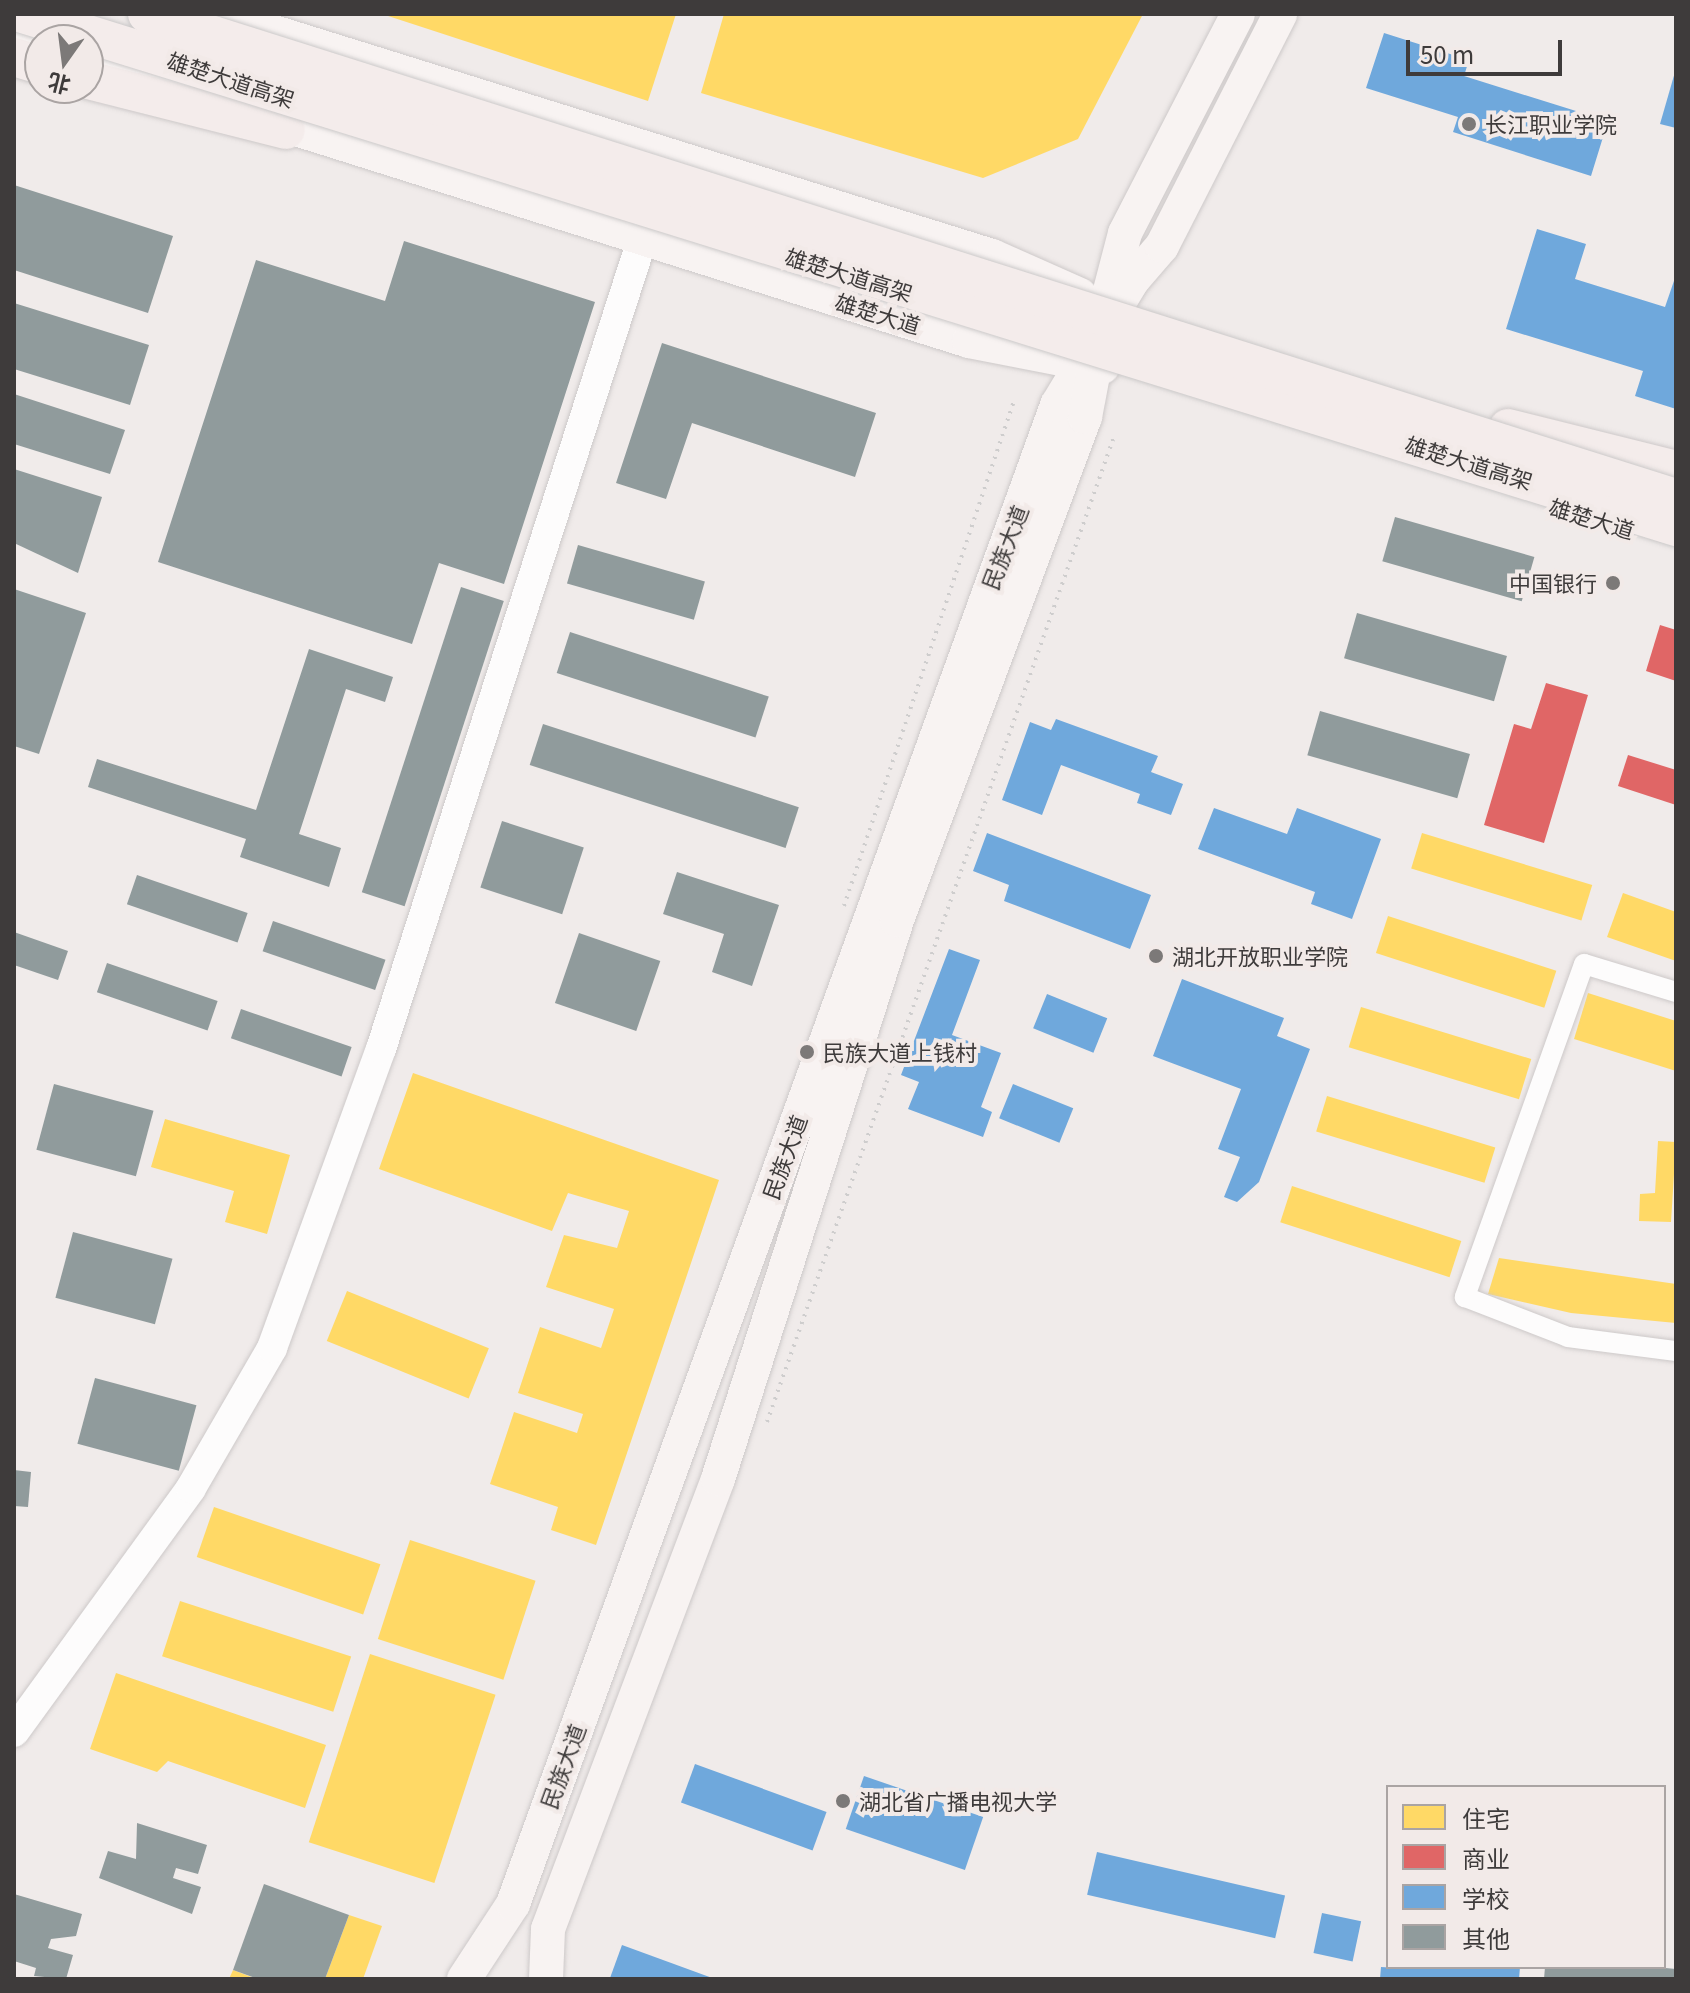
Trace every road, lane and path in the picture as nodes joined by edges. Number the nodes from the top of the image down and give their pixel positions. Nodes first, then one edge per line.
1 (23, 14) edge
2 (147, 14) edge
3 (216, 14) edge
4 (1238, 14) edge
5 (1280, 14) edge
6 (104, 77) edge
7 (286, 130) joint
8 (642, 240) junction
9 (1101, 335) junction
10 (1014, 401) dead end
11 (1505, 427) junction
12 (1115, 434) dead end
13 (1676, 470) edge
14 (1676, 482) edge
15 (1676, 498) edge
16 (1676, 527) edge
17 (1676, 544) edge
18 (843, 910) dead end
19 (1676, 992) edge
20 (1676, 1351) edge
21 (765, 1427) dead end
22 (14, 1732) edge
23 (513, 1904) junction
24 (548, 1929) junction
25 (464, 1979) edge
26 (488, 1979) edge
27 (529, 1979) edge
28 (546, 1979) edge

1 - 16 highway, 雄楚大道高架, bridge
2 - 15 highway, 雄楚大道高架, bridge
3 - 9 main road, 雄楚大道
4 - 9 main road, 民族大道
5 - 9 main road, 民族大道
6 - 7 highway
7 - 8 main road, 雄楚大道
8 - 9 main road, 雄楚大道
8 - 22 street
9 - 11 main road, 雄楚大道
9 - 17 main road, 雄楚大道
9 - 23 main road, 民族大道
9 - 24 main road, 民族大道
10 - 18 path
11 - 13 highway
11 - 14 main road, 雄楚大道
12 - 21 path
19 - 20 street
23 - 25 main road, 民族大道
23 - 26 main road
24 - 27 main road
24 - 28 main road, 民族大道

